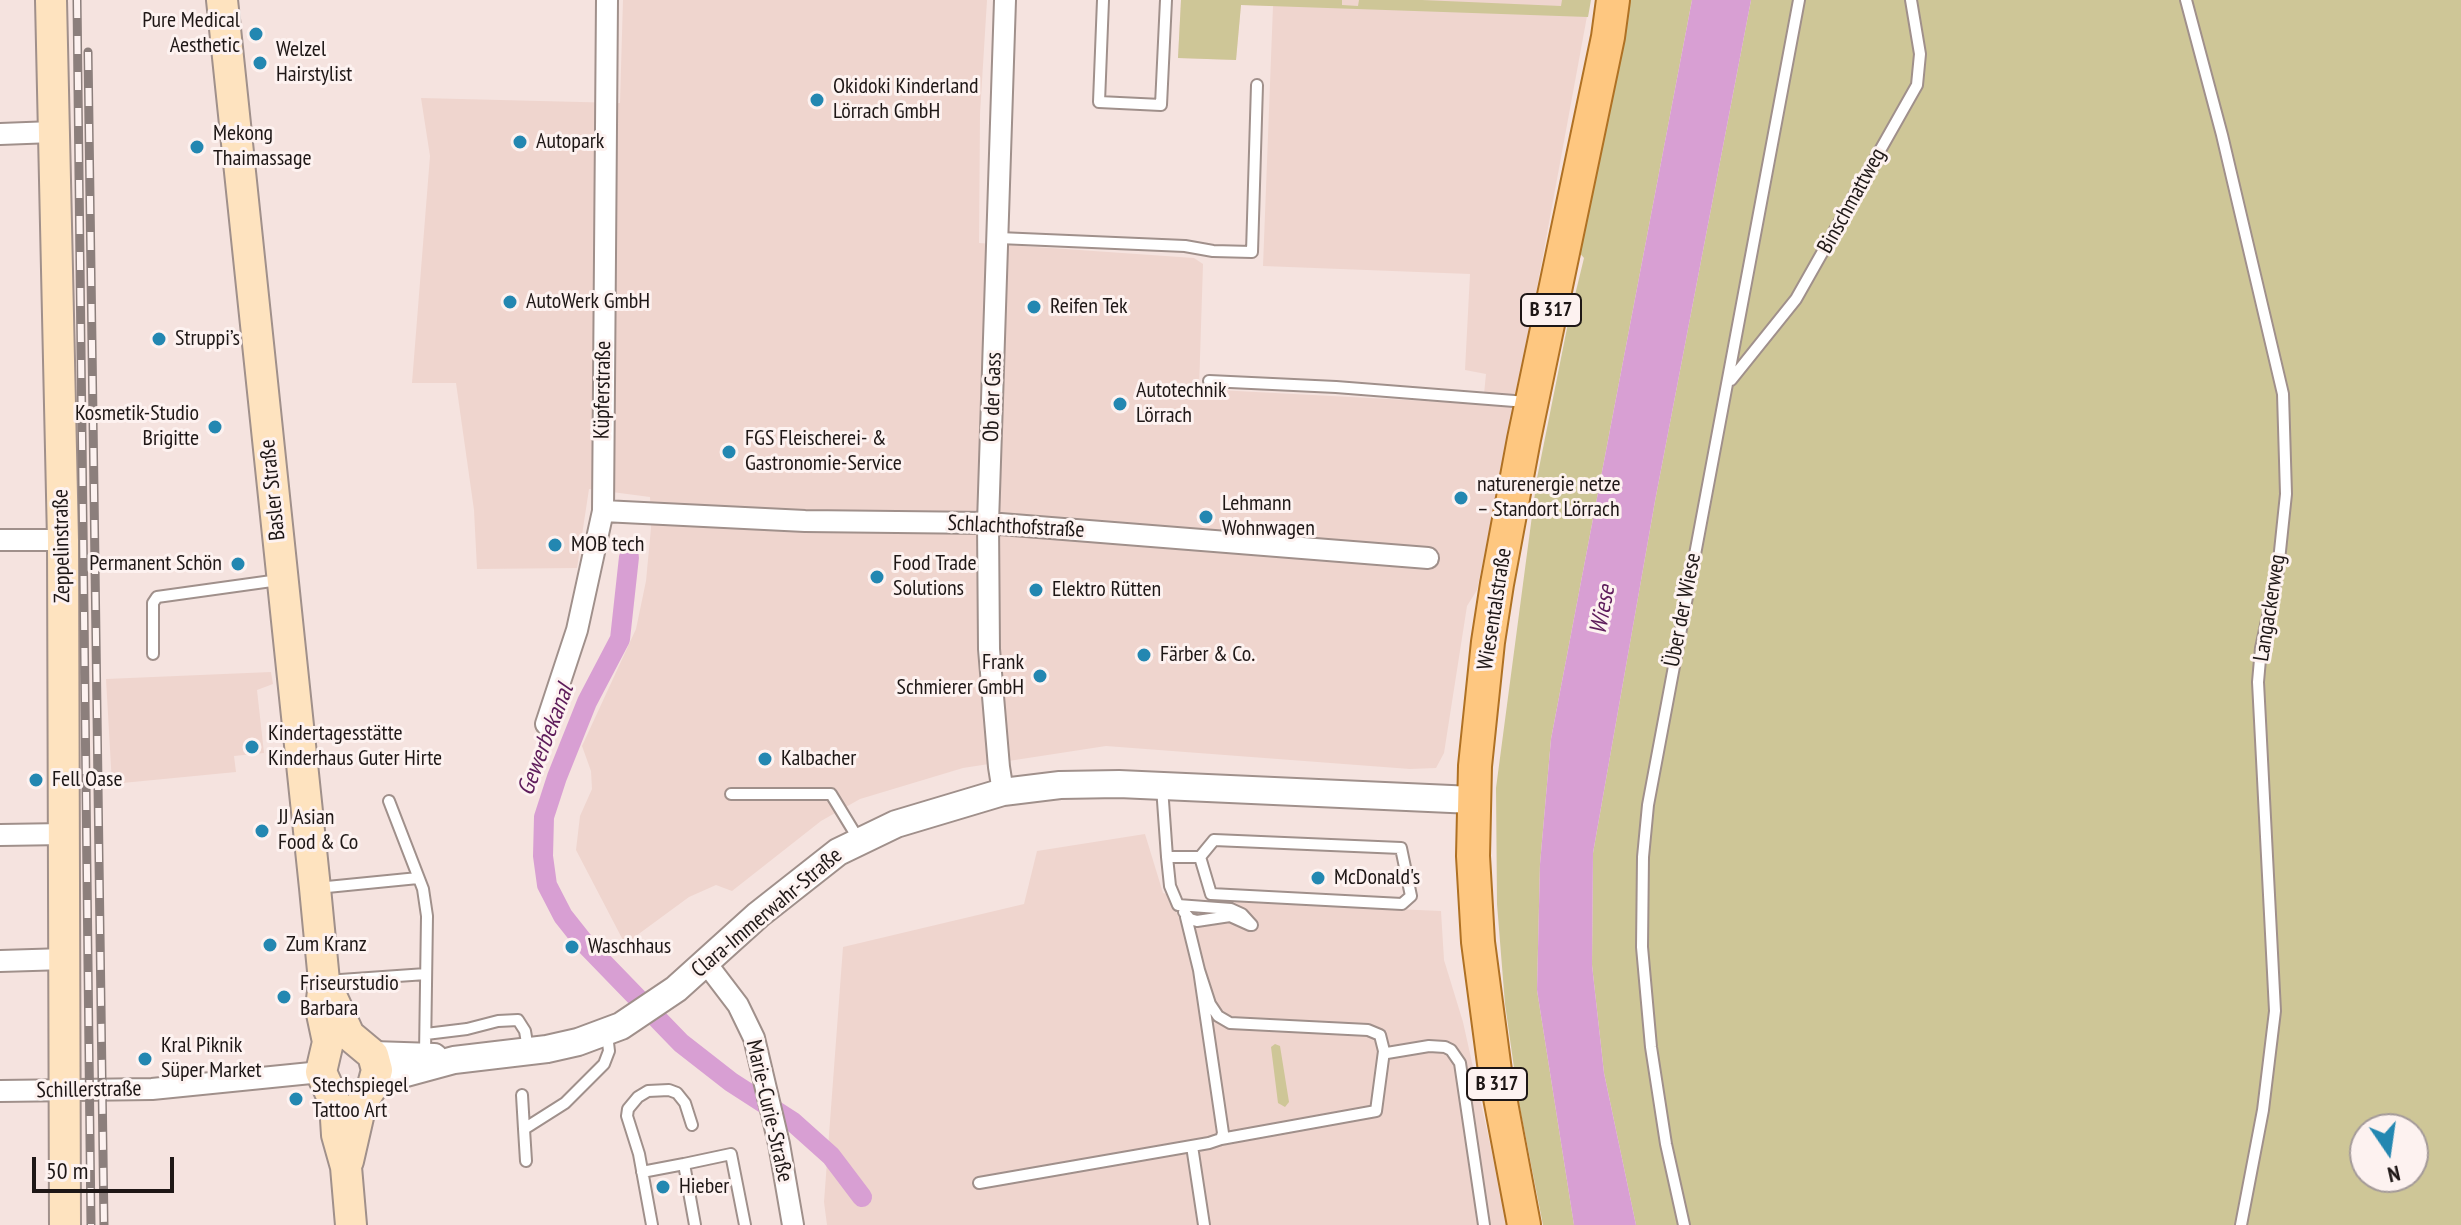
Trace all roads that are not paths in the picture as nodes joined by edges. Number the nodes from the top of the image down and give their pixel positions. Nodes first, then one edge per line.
1 (51, 0) edge
2 (222, 0) edge
3 (607, 0) edge
4 (1005, 0) edge
5 (1103, 0) edge
6 (1166, 0) edge
7 (1613, 0) edge
8 (1799, 0) edge
9 (1911, 0) edge
10 (2186, 0) edge
11 (1257, 85) dead end
12 (53, 132) junction
13 (0, 134) edge
14 (999, 238) junction
15 (1209, 381) dead end
16 (1729, 382) junction
17 (1531, 402) junction
18 (603, 511) junction
19 (988, 523) junction
20 (0, 540) edge
21 (63, 540) junction
22 (1428, 558) dead end
23 (283, 579) junction
24 (153, 654) dead end
25 (546, 724) dead end
26 (1162, 785) junction
27 (1003, 792) junction
28 (731, 794) dead end
29 (1473, 800) junction
30 (389, 801) dead end
31 (65, 834) junction
32 (0, 835) edge
33 (859, 840) junction
34 (1167, 857) junction
35 (1200, 857) junction
36 (418, 878) junction
37 (315, 888) junction
38 (1181, 909) junction
39 (65, 959) junction
40 (0, 961) edge
41 (706, 963) junction
42 (1199, 970) junction
43 (426, 974) junction
44 (324, 981) junction
45 (606, 1032) junction
46 (425, 1045) junction
47 (528, 1051) junction
48 (1384, 1051) junction
49 (454, 1060) junction
50 (369, 1069) junction
51 (325, 1073) junction
52 (0, 1091) edge
53 (63, 1092) junction
54 (522, 1095) dead end
55 (692, 1125) dead end
56 (524, 1129) junction
57 (1221, 1139) junction
58 (1192, 1146) junction
59 (526, 1161) dead end
60 (684, 1164) junction
61 (346, 1167) junction
62 (642, 1172) junction
63 (979, 1183) dead end
64 (65, 1225) edge
65 (351, 1225) edge
66 (652, 1225) edge
67 (695, 1225) edge
68 (745, 1225) edge
69 (793, 1225) edge
70 (1204, 1225) edge
71 (1484, 1225) edge
72 (1524, 1225) edge
73 (1684, 1225) edge
74 (2241, 1225) edge

1 - 12 main road, Zeppelinstraße
2 - 23 main road, Basler Straße
3 - 18 street, Küpferstraße
4 - 14 street, Ob der Gass
5 - 6 lane
7 - 17 main road, Wiesentalstraße / B 317
8 - 16 lane, Über der Wiese
9 - 16 lane, Binschmattweg
10 - 74 lane, Langackerweg
11 - 14 lane
12 - 13 street
12 - 21 main road, Zeppelinstraße
14 - 19 street, Ob der Gass
15 - 17 lane
16 - 73 lane, Über der Wiese
17 - 29 main road, Wiesentalstraße / B 317
18 - 19 street, Schlachthofstraße
18 - 25 street, Küpferstraße
19 - 22 street, Schlachthofstraße
19 - 27 street, Ob der Gass
20 - 21 street
21 - 31 main road, Zeppelinstraße
23 - 24 lane
23 - 37 main road, Basler Straße
26 - 27 street, Clara-Immerwahr-Straße
26 - 29 street, Clara-Immerwahr-Straße
26 - 34 lane
27 - 33 street, Clara-Immerwahr-Straße
28 - 33 lane
29 - 72 main road, Wiesentalstraße / B 317
30 - 36 lane
31 - 32 street
31 - 39 main road, Zeppelinstraße
33 - 41 street, Clara-Immerwahr-Straße
34 - 35 lane
34 - 38 lane
35 - 35 lane
36 - 37 lane
36 - 43 lane
37 - 44 main road, Basler Straße
38 - 38 lane
38 - 42 lane
39 - 40 street
39 - 53 main road, Zeppelinstraße
41 - 45 street, Clara-Immerwahr-Straße
41 - 69 street, Marie-Curie-Straße
42 - 48 lane
42 - 57 lane
43 - 44 lane
43 - 46 lane
44 - 50 main road, Basler Straße
44 - 51 main road, Basler Straße
45 - 47 street, Clara-Immerwahr-Straße
45 - 56 lane
46 - 47 lane
46 - 49 street, Clara-Immerwahr-Straße
46 - 50 street, Clara-Immerwahr-Straße
47 - 49 street, Clara-Immerwahr-Straße
48 - 57 lane
48 - 71 lane
49 - 50 street, Clara-Immerwahr-Straße
50 - 51 main road
50 - 51 main road
50 - 61 main road, Basler Straße
51 - 53 street, Schillerstraße
51 - 61 main road, Basler Straße
52 - 53 street, Schillerstraße
53 - 64 main road, Zeppelinstraße
54 - 56 lane
55 - 62 lane
56 - 59 lane
57 - 58 lane
58 - 63 lane
58 - 70 lane
60 - 62 lane
60 - 67 lane
60 - 68 lane
61 - 65 main road, Basler Straße
62 - 66 lane

